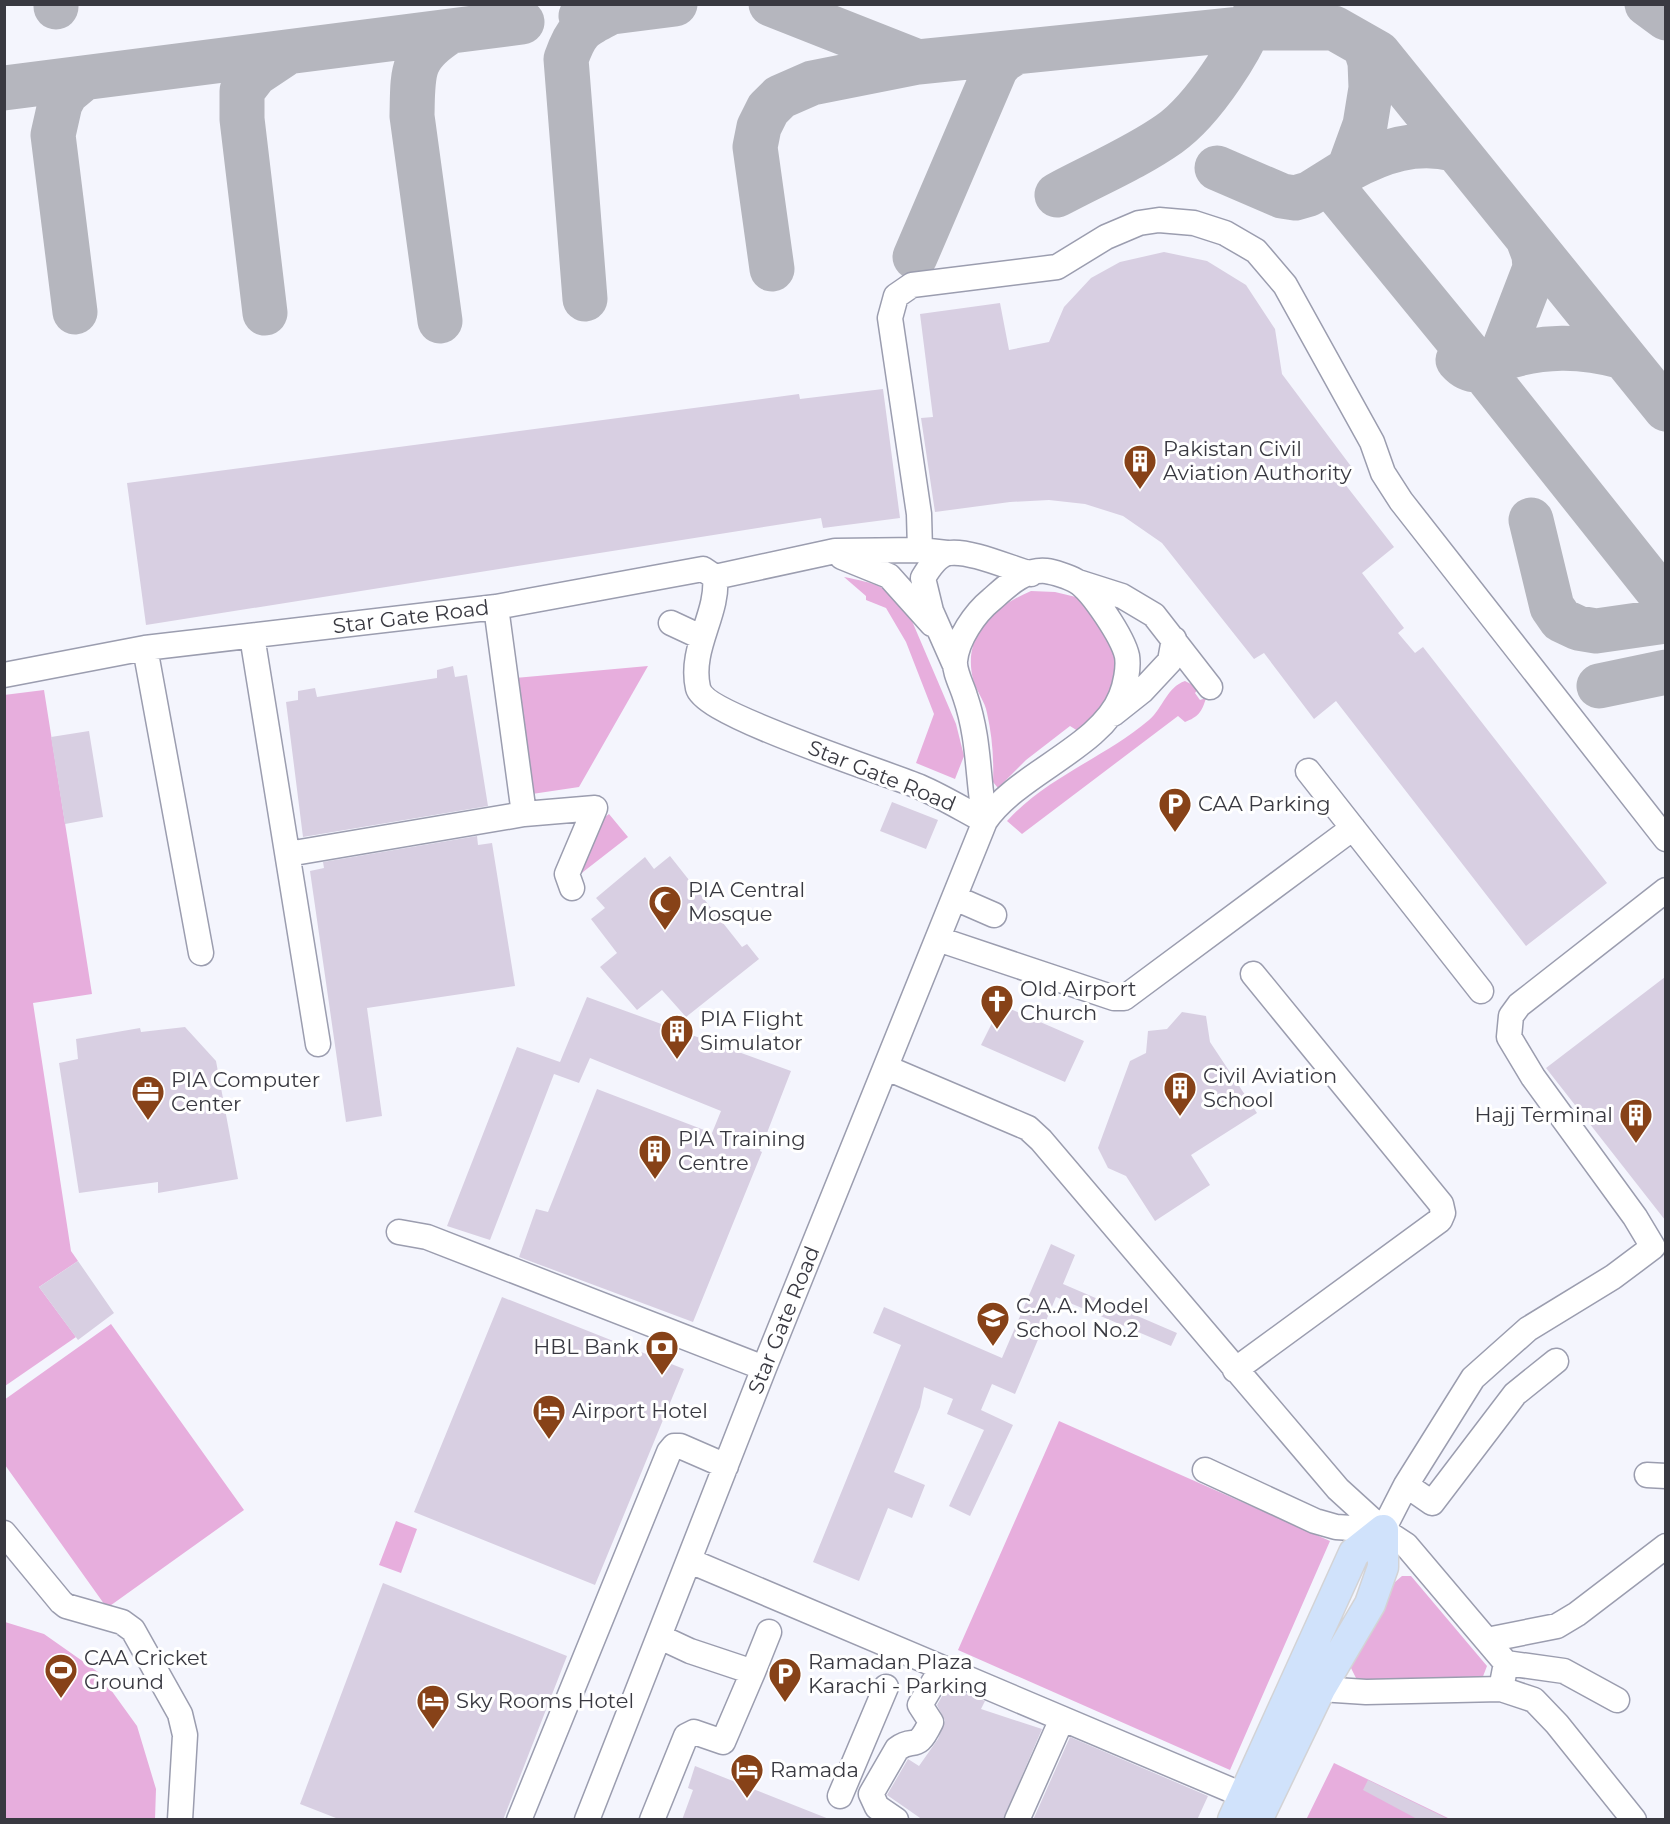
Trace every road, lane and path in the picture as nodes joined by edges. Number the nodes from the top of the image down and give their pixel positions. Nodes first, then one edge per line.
1 (920, 550) junction
2 (830, 553) junction
3 (947, 553) junction
4 (1031, 574) junction
5 (715, 577) junction
6 (1078, 582) junction
7 (496, 607) junction
8 (671, 624) dead end
9 (942, 634) junction
10 (252, 636) junction
11 (702, 637) junction
12 (1174, 639) junction
13 (145, 648) junction
14 (954, 663) junction
15 (4, 675) edge
16 (1210, 687) dead end
17 (1111, 716) junction
18 (1308, 771) dead end
19 (524, 814) junction
20 (985, 821) junction
21 (1353, 828) junction
22 (1665, 839) edge
23 (288, 854) junction
24 (572, 888) dead end
25 (1665, 890) edge
26 (955, 898) junction
27 (994, 915) dead end
28 (938, 939) junction
29 (201, 953) dead end
30 (1253, 974) dead end
31 (1481, 991) dead end
32 (318, 1044) dead end
33 (887, 1068) junction
34 (399, 1232) dead end
35 (1556, 1361) dead end
36 (765, 1368) junction
37 (1235, 1370) junction
38 (726, 1466) junction
39 (1205, 1470) dead end
40 (1407, 1485) junction
41 (1383, 1530) junction
42 (4, 1533) edge
43 (1665, 1546) edge
44 (690, 1561) junction
45 (769, 1632) dead end
46 (660, 1636) junction
47 (1487, 1640) junction
48 (1506, 1664) junction
49 (942, 1668) junction
50 (753, 1672) junction
51 (886, 1687) dead end
52 (1320, 1689) junction
53 (1501, 1689) junction
54 (1617, 1700) dead end
55 (1062, 1719) junction
56 (840, 1796) dead end
57 (1245, 1812) edge
58 (180, 1820) edge
59 (519, 1820) edge
60 (587, 1820) edge
61 (652, 1820) edge
62 (896, 1820) edge
63 (1017, 1820) edge
64 (1634, 1820) edge

1 - 2 street
1 - 3 street
1 - 22 street
2 - 5 street
2 - 9 street
3 - 4 street
3 - 9 street
4 - 6 street
4 - 14 street
5 - 7 street, Star Gate Road
5 - 11 street, Star Gate Road
6 - 12 street
6 - 17 street
7 - 10 street, Star Gate Road
7 - 19 street
8 - 11 street
9 - 14 street
10 - 13 street, Star Gate Road
10 - 23 street
11 - 20 street, Star Gate Road
12 - 16 street
12 - 17 street
13 - 15 street, Star Gate Road
13 - 29 street
14 - 20 street
17 - 20 street
18 - 21 street
19 - 23 street
19 - 24 street
20 - 26 street, Star Gate Road
21 - 28 street
21 - 31 street
23 - 32 street
25 - 40 street
26 - 27 street
26 - 28 street, Star Gate Road
28 - 33 street, Star Gate Road
30 - 37 street
33 - 36 street, Star Gate Road
33 - 37 street
34 - 36 street
35 - 40 street
36 - 38 street, Star Gate Road
37 - 41 street
38 - 44 street, Star Gate Road
38 - 59 street
39 - 41 street
40 - 41 street
41 - 47 street
41 - 52 main road
41 - 57 main road
42 - 58 street
43 - 47 street
44 - 46 street, Star Gate Road
44 - 49 street
45 - 50 street
46 - 50 street
46 - 60 street, Star Gate Road
47 - 48 street
48 - 53 street
48 - 54 street
49 - 55 street
49 - 62 street
50 - 61 street
51 - 56 street
52 - 53 street
52 - 57 main road
53 - 64 street
55 - 57 street
55 - 63 street

